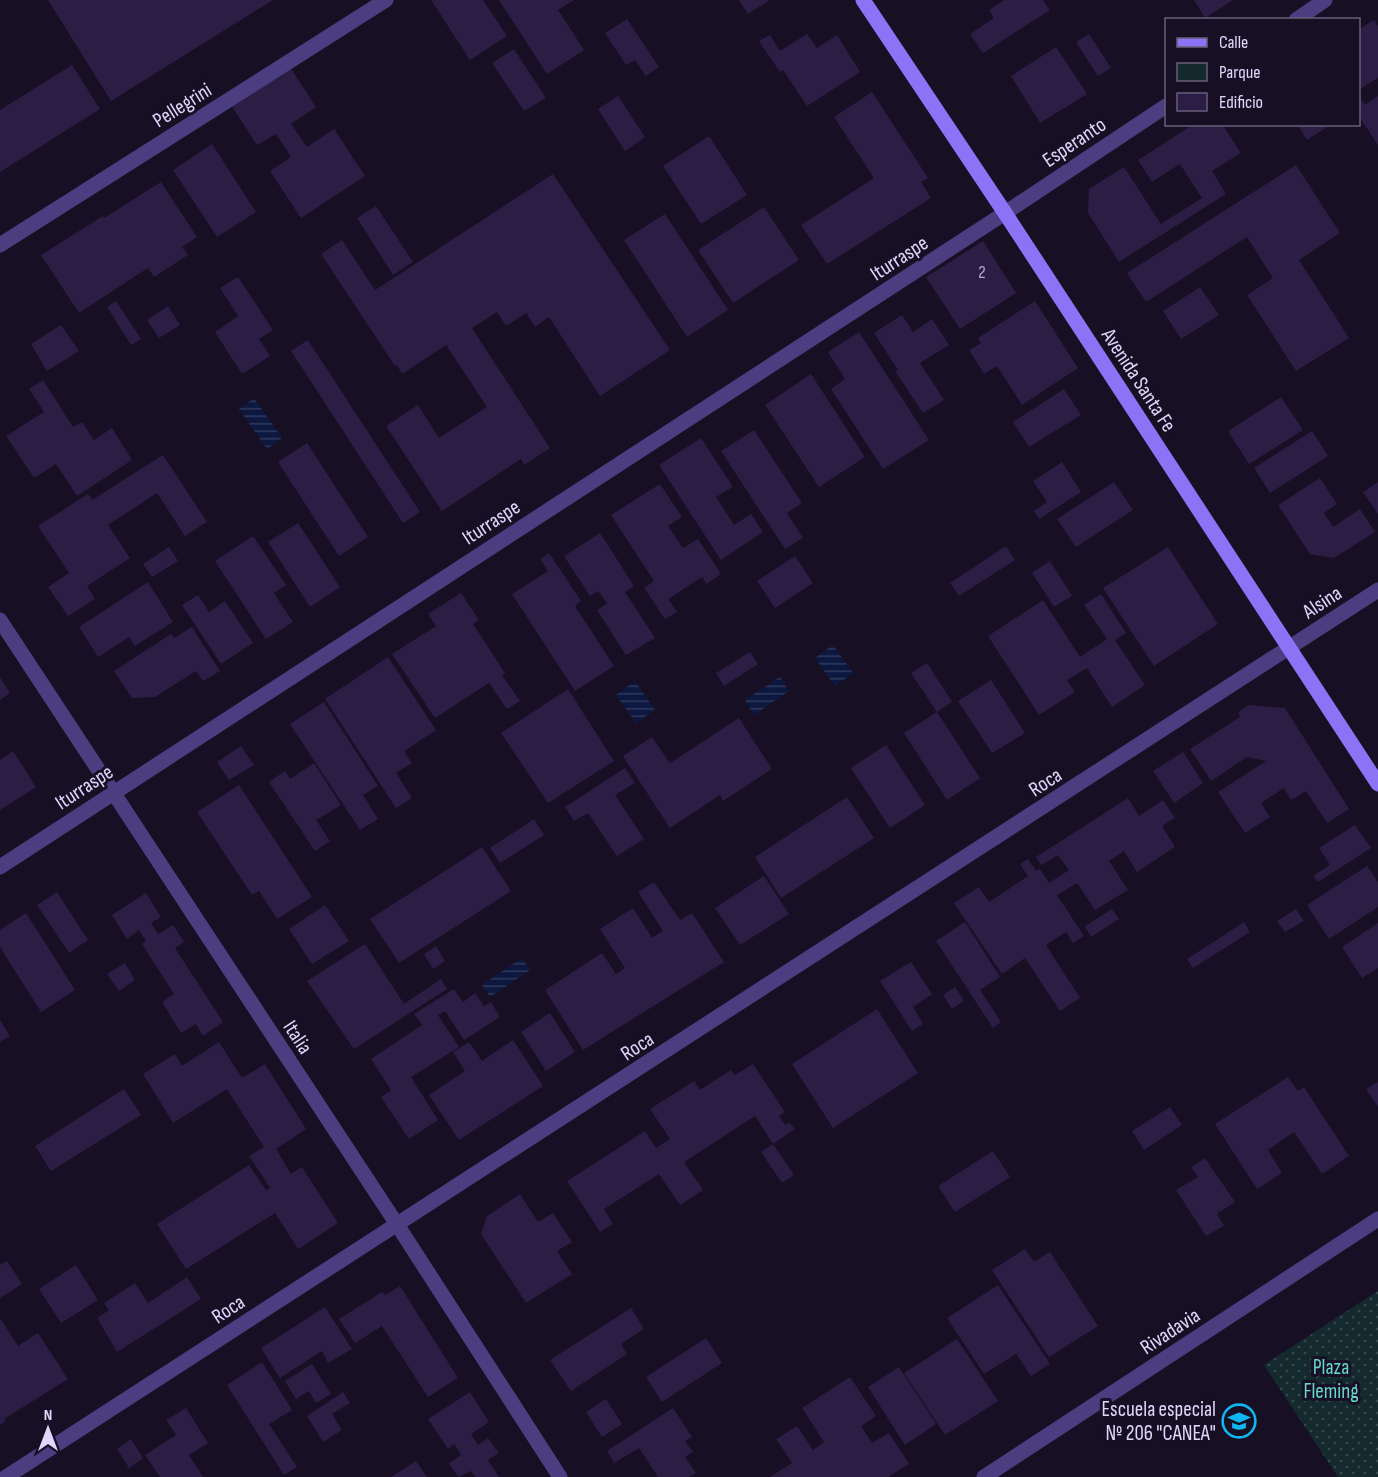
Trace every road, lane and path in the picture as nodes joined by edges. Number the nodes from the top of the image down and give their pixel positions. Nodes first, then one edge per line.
1 (386, 0) edge
2 (863, 0) edge
3 (1325, 0) edge
4 (1299, 18) edge
5 (1165, 107) edge
6 (1005, 213) junction
7 (0, 245) edge
8 (1378, 590) edge
9 (0, 620) edge
10 (1289, 649) junction
11 (1378, 784) edge
12 (112, 794) junction
13 (0, 867) edge
14 (1378, 1219) edge
15 (398, 1226) junction
16 (6, 1477) edge
17 (560, 1477) edge
18 (984, 1477) edge

1 - 7 street, Pellegrini
2 - 6 main road, Avenida Santa Fe
3 - 4 street
5 - 6 street, Esperanto
6 - 10 main road, Avenida Santa Fe
6 - 12 street, Iturraspe
8 - 10 street, Alsina
9 - 12 street, Italia
10 - 11 main road, Avenida Santa Fe
10 - 15 street, Roca
12 - 13 street, Iturraspe
12 - 15 street, Italia
14 - 18 street, Rivadavia
15 - 16 street, Roca
15 - 17 street, Italia

